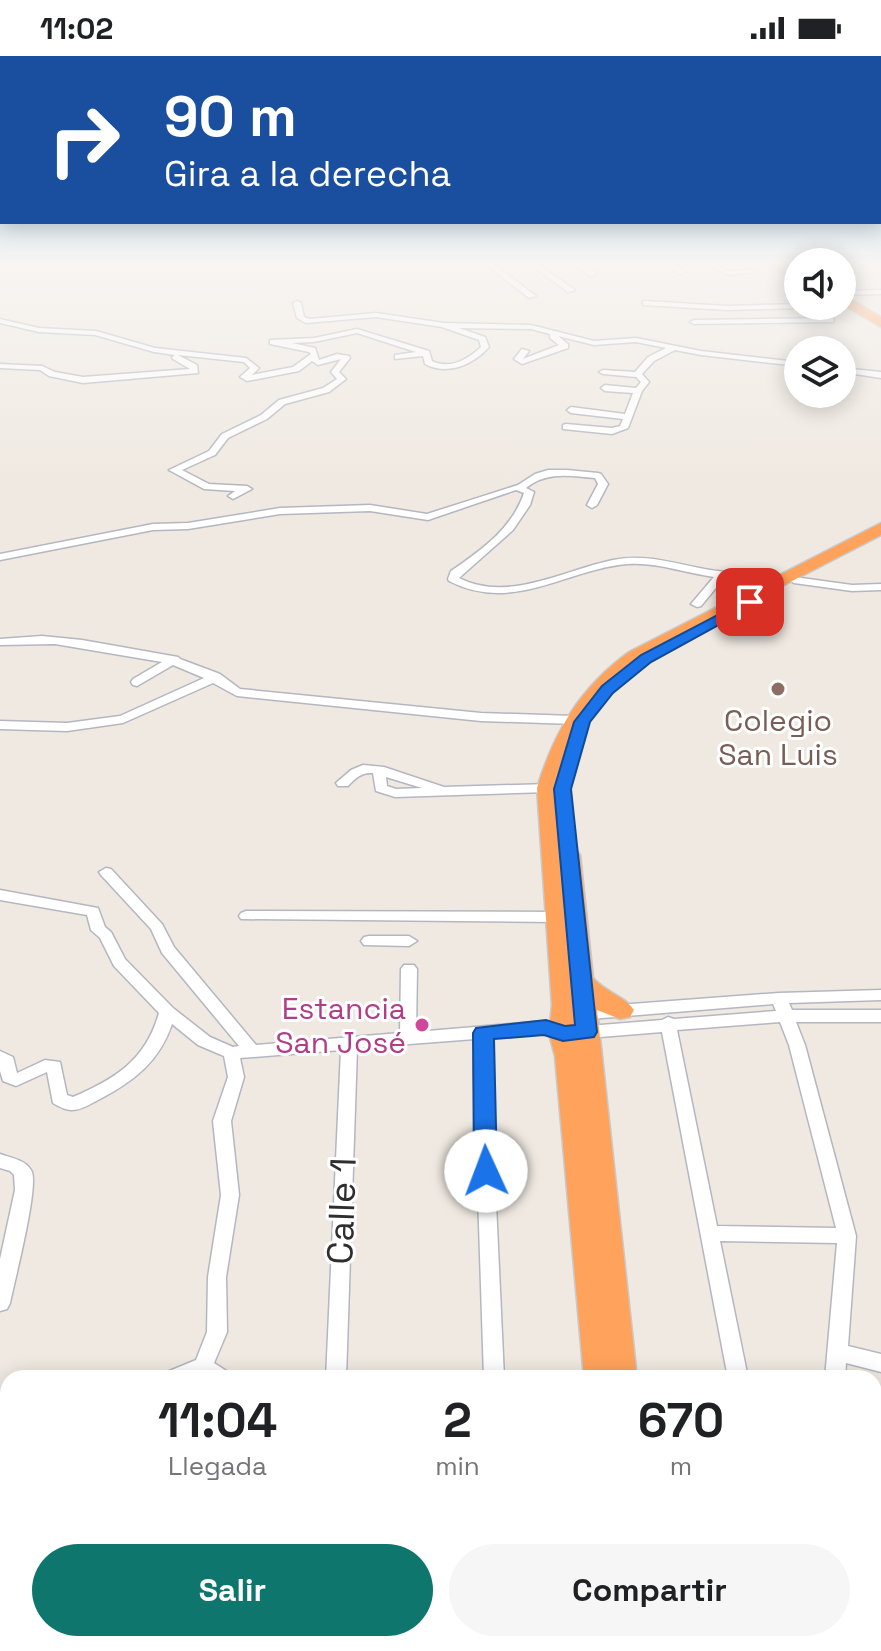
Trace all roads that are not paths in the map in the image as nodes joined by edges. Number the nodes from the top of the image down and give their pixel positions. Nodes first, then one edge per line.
1 (113, 337) edge
2 (325, 337) edge
3 (377, 337) edge
4 (478, 337) edge
5 (555, 337) edge
6 (570, 337) edge
7 (673, 348) junction
8 (163, 351) junction
9 (525, 351) dead end
10 (426, 353) junction
11 (398, 357) dead end
12 (313, 358) junction
13 (784, 362) edge
14 (0, 366) edge
15 (603, 372) dead end
16 (856, 372) edge
17 (639, 375) junction
18 (881, 375) edge
19 (605, 388) dead end
20 (638, 391) junction
21 (571, 410) dead end
22 (628, 417) junction
23 (566, 427) dead end
24 (521, 487) junction
25 (233, 496) dead end
26 (483, 497) junction
27 (592, 505) dead end
28 (401, 506) dead end
29 (881, 528) edge
30 (881, 534) edge
31 (0, 557) edge
32 (547, 569) dead end
33 (721, 575) junction
34 (789, 580) junction
35 (534, 586) junction
36 (881, 587) edge
37 (697, 604) dead end
38 (0, 642) edge
39 (174, 659) junction
40 (216, 677) junction
41 (137, 682) dead end
42 (574, 720) junction
43 (0, 725) edge
44 (343, 783) dead end
45 (548, 788) junction
46 (106, 872) dead end
47 (0, 895) edge
48 (246, 916) dead end
49 (372, 916) junction
50 (558, 917) junction
51 (409, 941) dead end
52 (409, 969) dead end
53 (582, 982) junction
54 (881, 995) edge
55 (781, 1007) junction
56 (620, 1010) junction
57 (167, 1012) junction
58 (881, 1016) edge
59 (668, 1023) junction
60 (570, 1024) junction
61 (483, 1033) junction
62 (408, 1040) junction
63 (349, 1044) junction
64 (252, 1051) junction
65 (231, 1053) junction
66 (0, 1057) edge
67 (0, 1161) edge
68 (711, 1233) junction
69 (847, 1236) junction
70 (0, 1303) edge
71 (839, 1353) junction
72 (881, 1363) edge
73 (203, 1366) junction
74 (193, 1370) edge
75 (209, 1370) edge
76 (336, 1370) edge
77 (494, 1370) edge
78 (600, 1370) edge
79 (619, 1370) edge
80 (737, 1370) edge
81 (836, 1370) edge

1 - 8 street
2 - 12 street
3 - 10 street
4 - 10 street
5 - 9 street
6 - 7 street
7 - 13 street
7 - 17 street
8 - 12 street
8 - 14 street
10 - 11 street
12 - 25 street
15 - 17 street
16 - 18 street
17 - 20 street
19 - 20 street
20 - 22 street
21 - 22 street
22 - 23 street
24 - 26 street
24 - 27 street
24 - 35 street
26 - 28 street
26 - 31 street
29 - 34 highway
30 - 34 highway
32 - 35 street
33 - 34 street
33 - 35 street
33 - 37 street
34 - 36 street
34 - 42 highway
34 - 53 highway
38 - 39 street
39 - 40 street
39 - 41 street
40 - 42 street
40 - 43 street
42 - 45 highway
44 - 45 street
45 - 50 highway
46 - 64 street
47 - 57 street
48 - 49 street
49 - 50 street
49 - 51 street
50 - 60 highway
52 - 62 street
53 - 56 highway
53 - 60 highway
54 - 55 street
55 - 56 street
55 - 58 street
55 - 59 street
55 - 69 street
56 - 60 street
57 - 65 street
57 - 66 street
59 - 60 street
59 - 68 street
60 - 61 street
60 - 78 highway
60 - 79 highway
61 - 62 street
61 - 77 street
62 - 63 street
63 - 64 street
63 - 76 street, Calle 1
64 - 65 street
65 - 73 street
67 - 70 street
68 - 69 street
68 - 80 street
69 - 71 street
71 - 72 street
71 - 81 street
73 - 74 street
73 - 75 street

